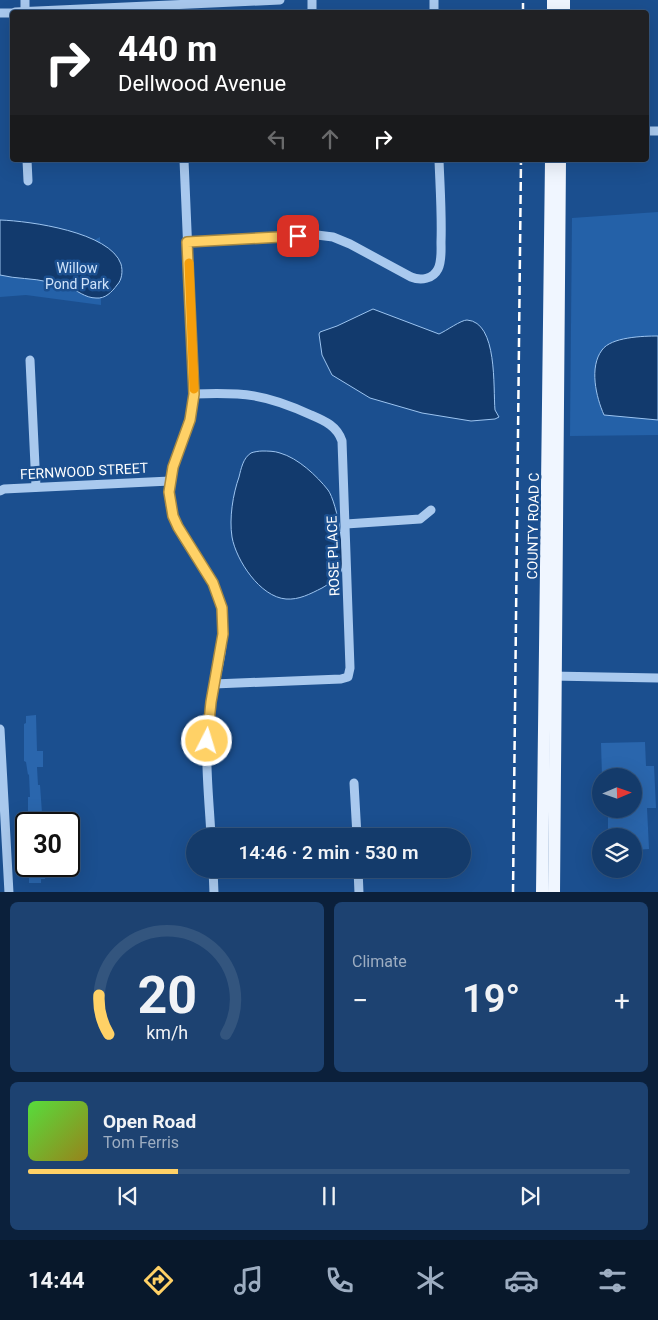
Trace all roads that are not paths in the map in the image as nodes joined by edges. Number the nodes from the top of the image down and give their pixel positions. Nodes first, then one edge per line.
1 (280, 0) edge
2 (179, 9) edge
3 (128, 10) edge
4 (27, 162) edge
5 (184, 162) edge
6 (440, 162) edge
7 (551, 162) edge
8 (560, 162) edge
9 (28, 181) dead end
10 (187, 242) junction
11 (30, 360) dead end
12 (194, 394) junction
13 (170, 481) junction
14 (36, 487) junction
15 (0, 491) edge
16 (431, 510) dead end
17 (346, 524) junction
18 (551, 676) junction
19 (658, 678) edge
20 (214, 684) junction
21 (0, 729) edge
22 (354, 783) dead end
23 (211, 828) edge
24 (356, 828) edge
25 (213, 878) edge
26 (358, 878) edge
27 (9, 892) edge
28 (214, 892) edge
29 (359, 892) edge
30 (542, 892) edge
31 (554, 892) edge

1 - 2 street
2 - 3 street
4 - 9 street
5 - 10 street
6 - 10 street
7 - 18 main road, COUNTY ROAD C
8 - 18 main road, COUNTY ROAD C
10 - 12 street
11 - 14 street
12 - 13 street
12 - 17 street, ROSE PLACE
13 - 14 street, FERNWOOD STREET
13 - 20 street
14 - 15 street, FERNWOOD STREET
16 - 17 street
17 - 20 street, ROSE PLACE
18 - 19 street
18 - 30 main road, COUNTY ROAD C
18 - 31 main road, COUNTY ROAD C
20 - 23 street
21 - 27 street
22 - 24 street
25 - 28 street
26 - 29 street

